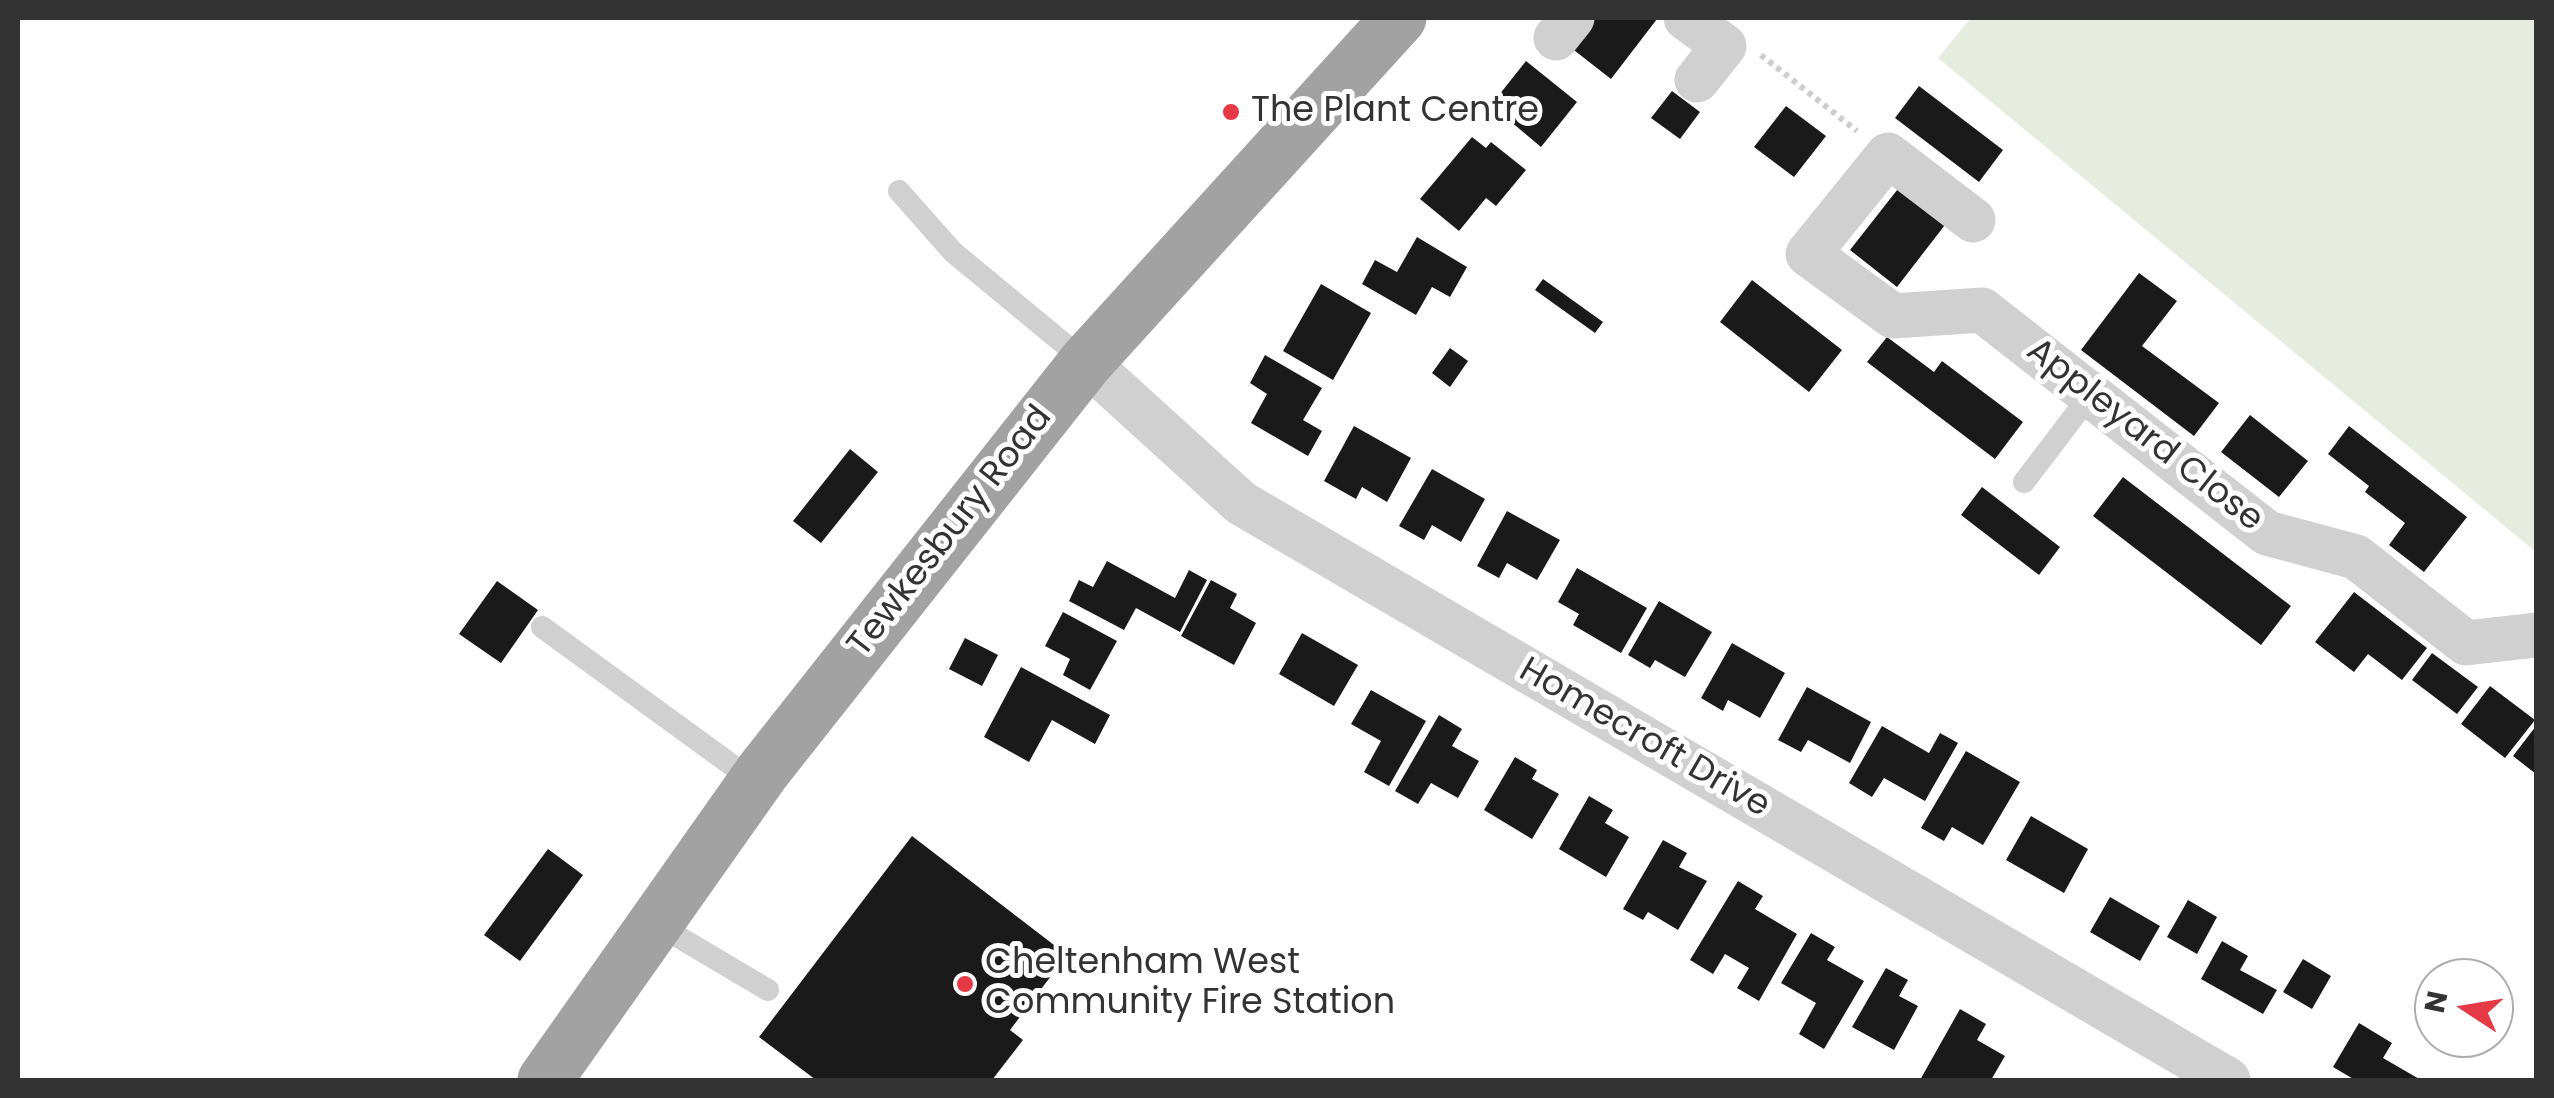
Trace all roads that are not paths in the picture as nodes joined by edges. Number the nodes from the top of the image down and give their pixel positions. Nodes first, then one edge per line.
1 (1399, 18) edge
2 (1686, 18) edge
3 (1697, 80) dead end
4 (899, 191) dead end
5 (1973, 220) dead end
6 (1086, 362) junction
7 (2091, 394) junction
8 (2024, 482) dead end
9 (542, 626) dead end
10 (2536, 636) edge
11 (755, 782) junction
12 (656, 923) junction
13 (768, 990) dead end
14 (545, 1080) edge
15 (2228, 1080) edge

1 - 6 highway, Tewkesbury Road
2 - 3 street
4 - 6 lane
5 - 7 street, Appleyard Close
6 - 11 highway, Tewkesbury Road
6 - 15 street, Homecroft Drive
7 - 8 lane
7 - 10 street, Appleyard Close
9 - 11 lane
11 - 12 highway, Tewkesbury Road
12 - 13 lane
12 - 14 highway, Tewkesbury Road

